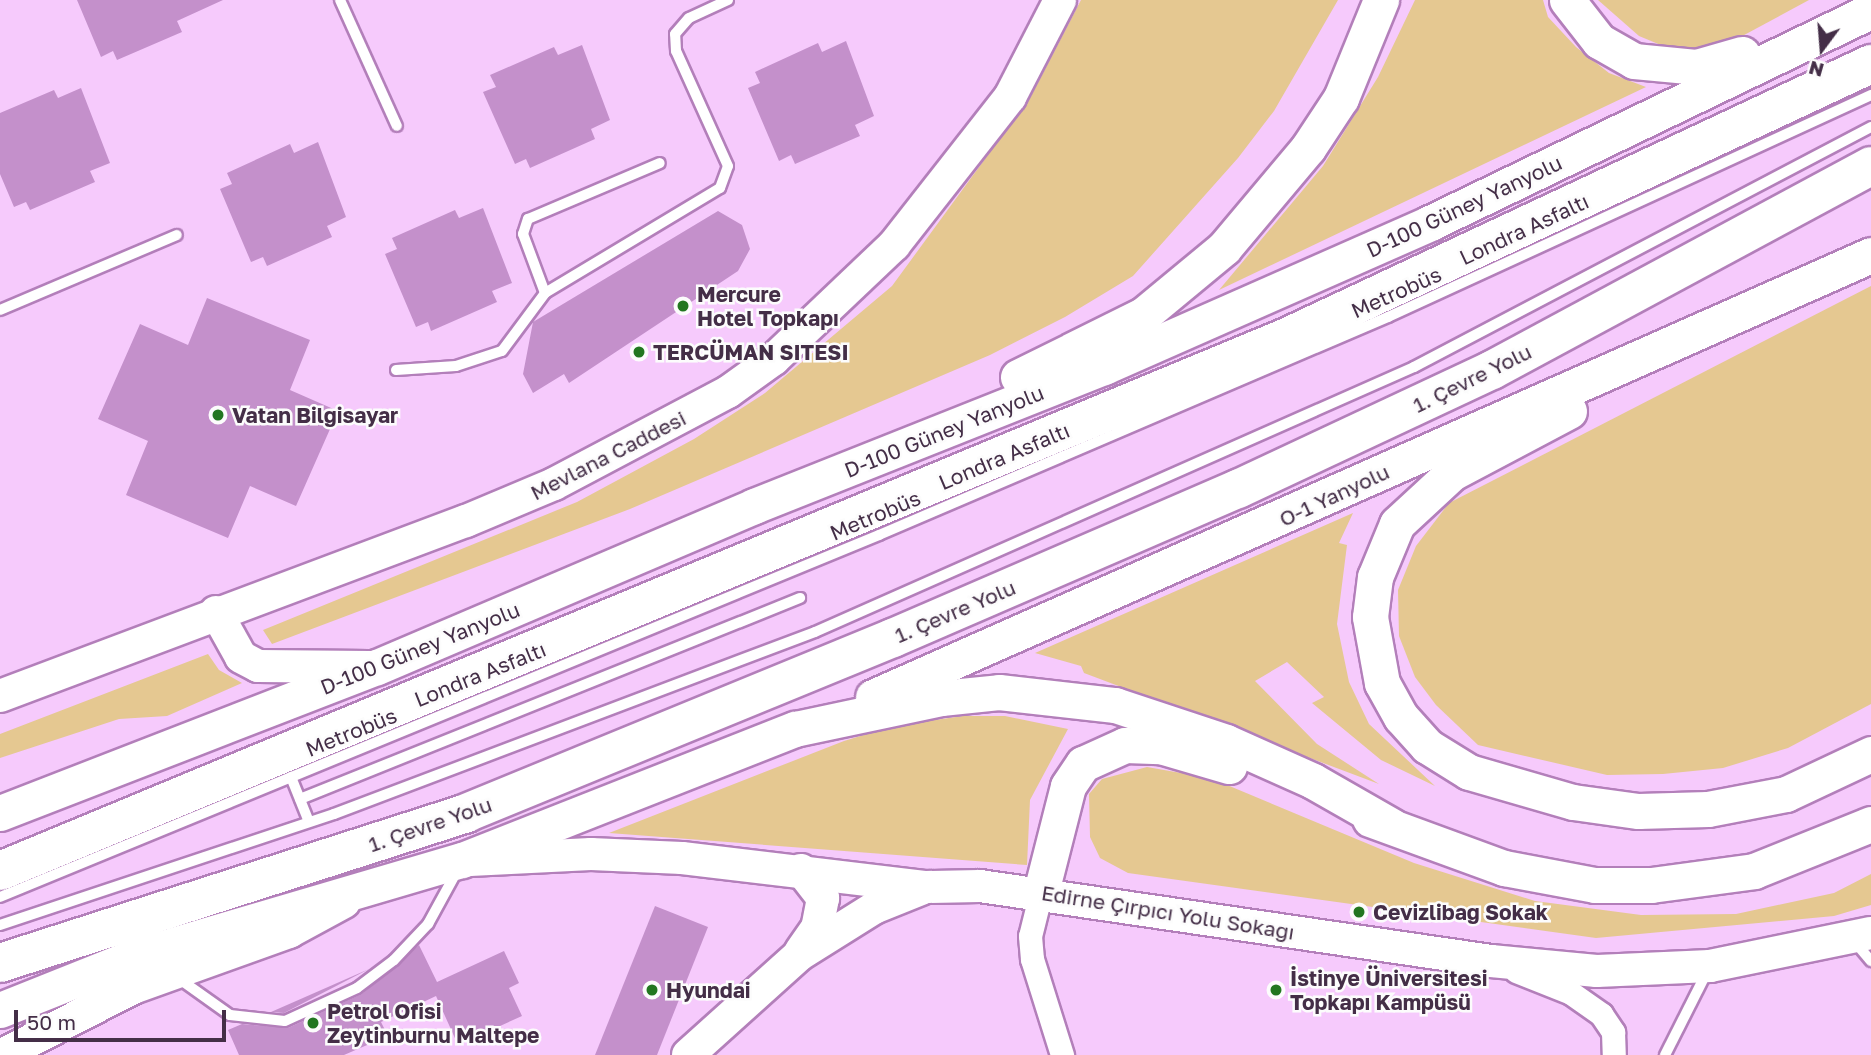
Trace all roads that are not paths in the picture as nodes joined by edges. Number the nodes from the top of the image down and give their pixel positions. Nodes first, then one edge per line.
1 (340, 0) edge
2 (728, 0) edge
3 (1060, 0) edge
4 (1381, 0) edge
5 (1395, 0) edge
6 (1567, 0) edge
7 (1871, 11) edge
8 (1817, 37) junction
9 (1364, 52) junction
10 (1871, 64) edge
11 (1871, 95) edge
12 (397, 126) dead end
13 (1871, 127) edge
14 (660, 163) dead end
15 (1871, 166) edge
16 (177, 236) dead end
17 (1871, 255) edge
18 (545, 293) junction
19 (0, 310) edge
20 (1677, 343) junction
21 (396, 370) dead end
22 (754, 506) junction
23 (800, 598) dead end
24 (216, 612) junction
25 (377, 667) junction
26 (0, 696) edge
27 (795, 729) junction
28 (1871, 754) edge
29 (291, 777) junction
30 (300, 799) junction
31 (0, 813) edge
32 (125, 820) junction
33 (309, 822) junction
34 (1871, 824) edge
35 (1392, 826) junction
36 (0, 848) edge
37 (462, 860) junction
38 (801, 870) junction
39 (0, 871) edge
40 (926, 887) junction
41 (1041, 892) junction
42 (356, 894) junction
43 (0, 897) edge
44 (0, 925) edge
45 (1865, 944) edge
46 (799, 955) junction
47 (1491, 961) junction
48 (0, 962) edge
49 (1710, 966) junction
50 (170, 972) junction
51 (0, 1010) edge
52 (2, 1055) edge
53 (688, 1055) edge
54 (1062, 1055) edge
55 (1614, 1055) edge
56 (1665, 1055) edge

1 - 12 lane
2 - 18 lane
3 - 24 main road, Mevlana Caddesi
4 - 9 main road
5 - 9 main road
6 - 8 main road
7 - 8 main road, D-100 Güney Yanyolu
8 - 22 main road, D-100 Güney Yanyolu
9 - 22 main road
10 - 32 highway, Londra Asfaltı
11 - 29 lane, Metrobüs
13 - 33 lane
14 - 18 lane
15 - 48 highway, 1. Çevre Yolu
16 - 19 lane
17 - 20 main road, O-1 Yanyolu
18 - 21 lane
20 - 27 main road, O-1 Yanyolu
20 - 28 main road
22 - 25 main road, D-100 Güney Yanyolu
23 - 30 lane
24 - 25 main road
24 - 26 main road, Mevlana Caddesi
25 - 31 main road, D-100 Güney Yanyolu
27 - 35 main road
27 - 37 main road
29 - 30 lane
29 - 43 lane, Metrobüs
30 - 33 lane
32 - 36 highway
32 - 39 highway
33 - 44 lane
34 - 35 main road
35 - 41 main road
37 - 38 main road, Edirne Çırpıcı Yolu Sokağı
37 - 42 main road
37 - 50 lane
38 - 40 main road, Edirne Çırpıcı Yolu Sokağı
38 - 46 main road
40 - 41 main road, Edirne Çırpıcı Yolu Sokağı
40 - 46 main road
41 - 47 main road, Edirne Çırpıcı Yolu Sokağı
41 - 54 street
42 - 50 main road
42 - 51 main road
45 - 49 main road, Edirne Çırpıcı Yolu Sokağı
46 - 53 main road
47 - 49 main road, Edirne Çırpıcı Yolu Sokağı
47 - 55 street
49 - 56 lane
50 - 52 main road

